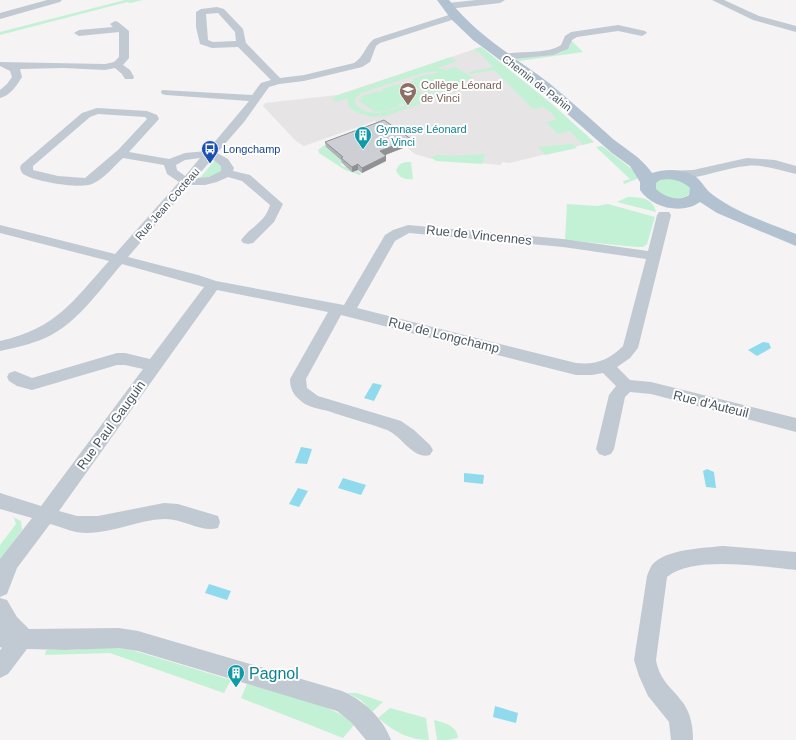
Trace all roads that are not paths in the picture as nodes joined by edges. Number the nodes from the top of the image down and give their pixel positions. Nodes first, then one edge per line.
1 (57, 0) edge
2 (500, 0) edge
3 (721, 1) edge
4 (452, 11) edge
5 (0, 16) edge
6 (796, 29) edge
7 (79, 33) dead end
8 (642, 33) dead end
9 (241, 44) junction
10 (504, 57) junction
11 (117, 65) junction
12 (9, 68) edge
13 (129, 77) dead end
14 (278, 81) junction
15 (166, 92) dead end
16 (0, 95) edge
17 (256, 98) junction
18 (121, 154) junction
19 (210, 154) junction
20 (170, 163) junction
21 (636, 163) junction
22 (796, 170) edge
23 (706, 171) junction
24 (226, 173) junction
25 (671, 174) junction
26 (187, 181) junction
27 (698, 188) junction
28 (651, 190) junction
29 (685, 202) junction
30 (723, 209) junction
31 (664, 215) dead end
32 (0, 229) edge
33 (248, 240) dead end
34 (796, 241) edge
35 (654, 256) junction
36 (119, 259) junction
37 (213, 285) junction
38 (342, 310) junction
39 (0, 346) edge
40 (154, 366) junction
41 (607, 367) junction
42 (15, 377) dead end
43 (626, 386) junction
44 (796, 425) edge
45 (605, 449) dead end
46 (424, 450) dead end
47 (0, 501) edge
48 (45, 515) junction
49 (211, 522) dead end
50 (796, 561) edge
51 (4, 568) edge
52 (0, 588) edge
53 (0, 607) edge
54 (0, 637) edge
55 (24, 638) junction
56 (0, 667) edge
57 (380, 740) edge
58 (682, 740) edge

1 - 5 street
2 - 4 street, Rue Jean Cocteau
3 - 6 street
4 - 10 main road, Chemin de Pahin
4 - 14 street, Rue Jean Cocteau
7 - 11 street
8 - 10 street
9 - 9 street
9 - 14 street
10 - 21 main road, Chemin de Pahin
11 - 12 street
11 - 13 street
12 - 16 street
14 - 17 street, Rue Jean Cocteau
15 - 17 street
17 - 19 street, Rue Jean Cocteau
18 - 18 street
18 - 20 street
19 - 20 street
19 - 24 street
19 - 26 street, Rue Jean Cocteau
20 - 26 street
21 - 25 main road, Chemin de Pahin
21 - 28 main road, Chemin de Pahin
22 - 23 street
23 - 25 street
23 - 27 street
24 - 26 street
24 - 33 street
25 - 27 main road, Chemin de Pahin
25 - 28 main road
26 - 36 street, Rue Jean Cocteau
27 - 29 main road
27 - 30 main road
28 - 29 main road
29 - 30 main road
30 - 34 main road
31 - 35 street, Rue de Longchamp
32 - 36 street, Rue de Longchamp
35 - 38 street, Rue de Vincennes
35 - 41 street, Rue de Longchamp
36 - 37 street, Rue de Longchamp
36 - 39 street, Rue Jean Cocteau
37 - 38 street, Rue de Longchamp
37 - 40 street, Rue Paul Gauguin
38 - 41 street, Rue de Longchamp
38 - 46 street, Rue de Vincennes
40 - 42 street
40 - 48 street, Rue Paul Gauguin
41 - 43 street
43 - 44 street, Rue d'Auteuil
43 - 45 street
47 - 48 street
48 - 49 street
48 - 51 street, Rue Paul Gauguin
50 - 58 street
51 - 52 street, Rue Paul Gauguin
53 - 55 street
54 - 55 street
55 - 56 street
55 - 57 street

